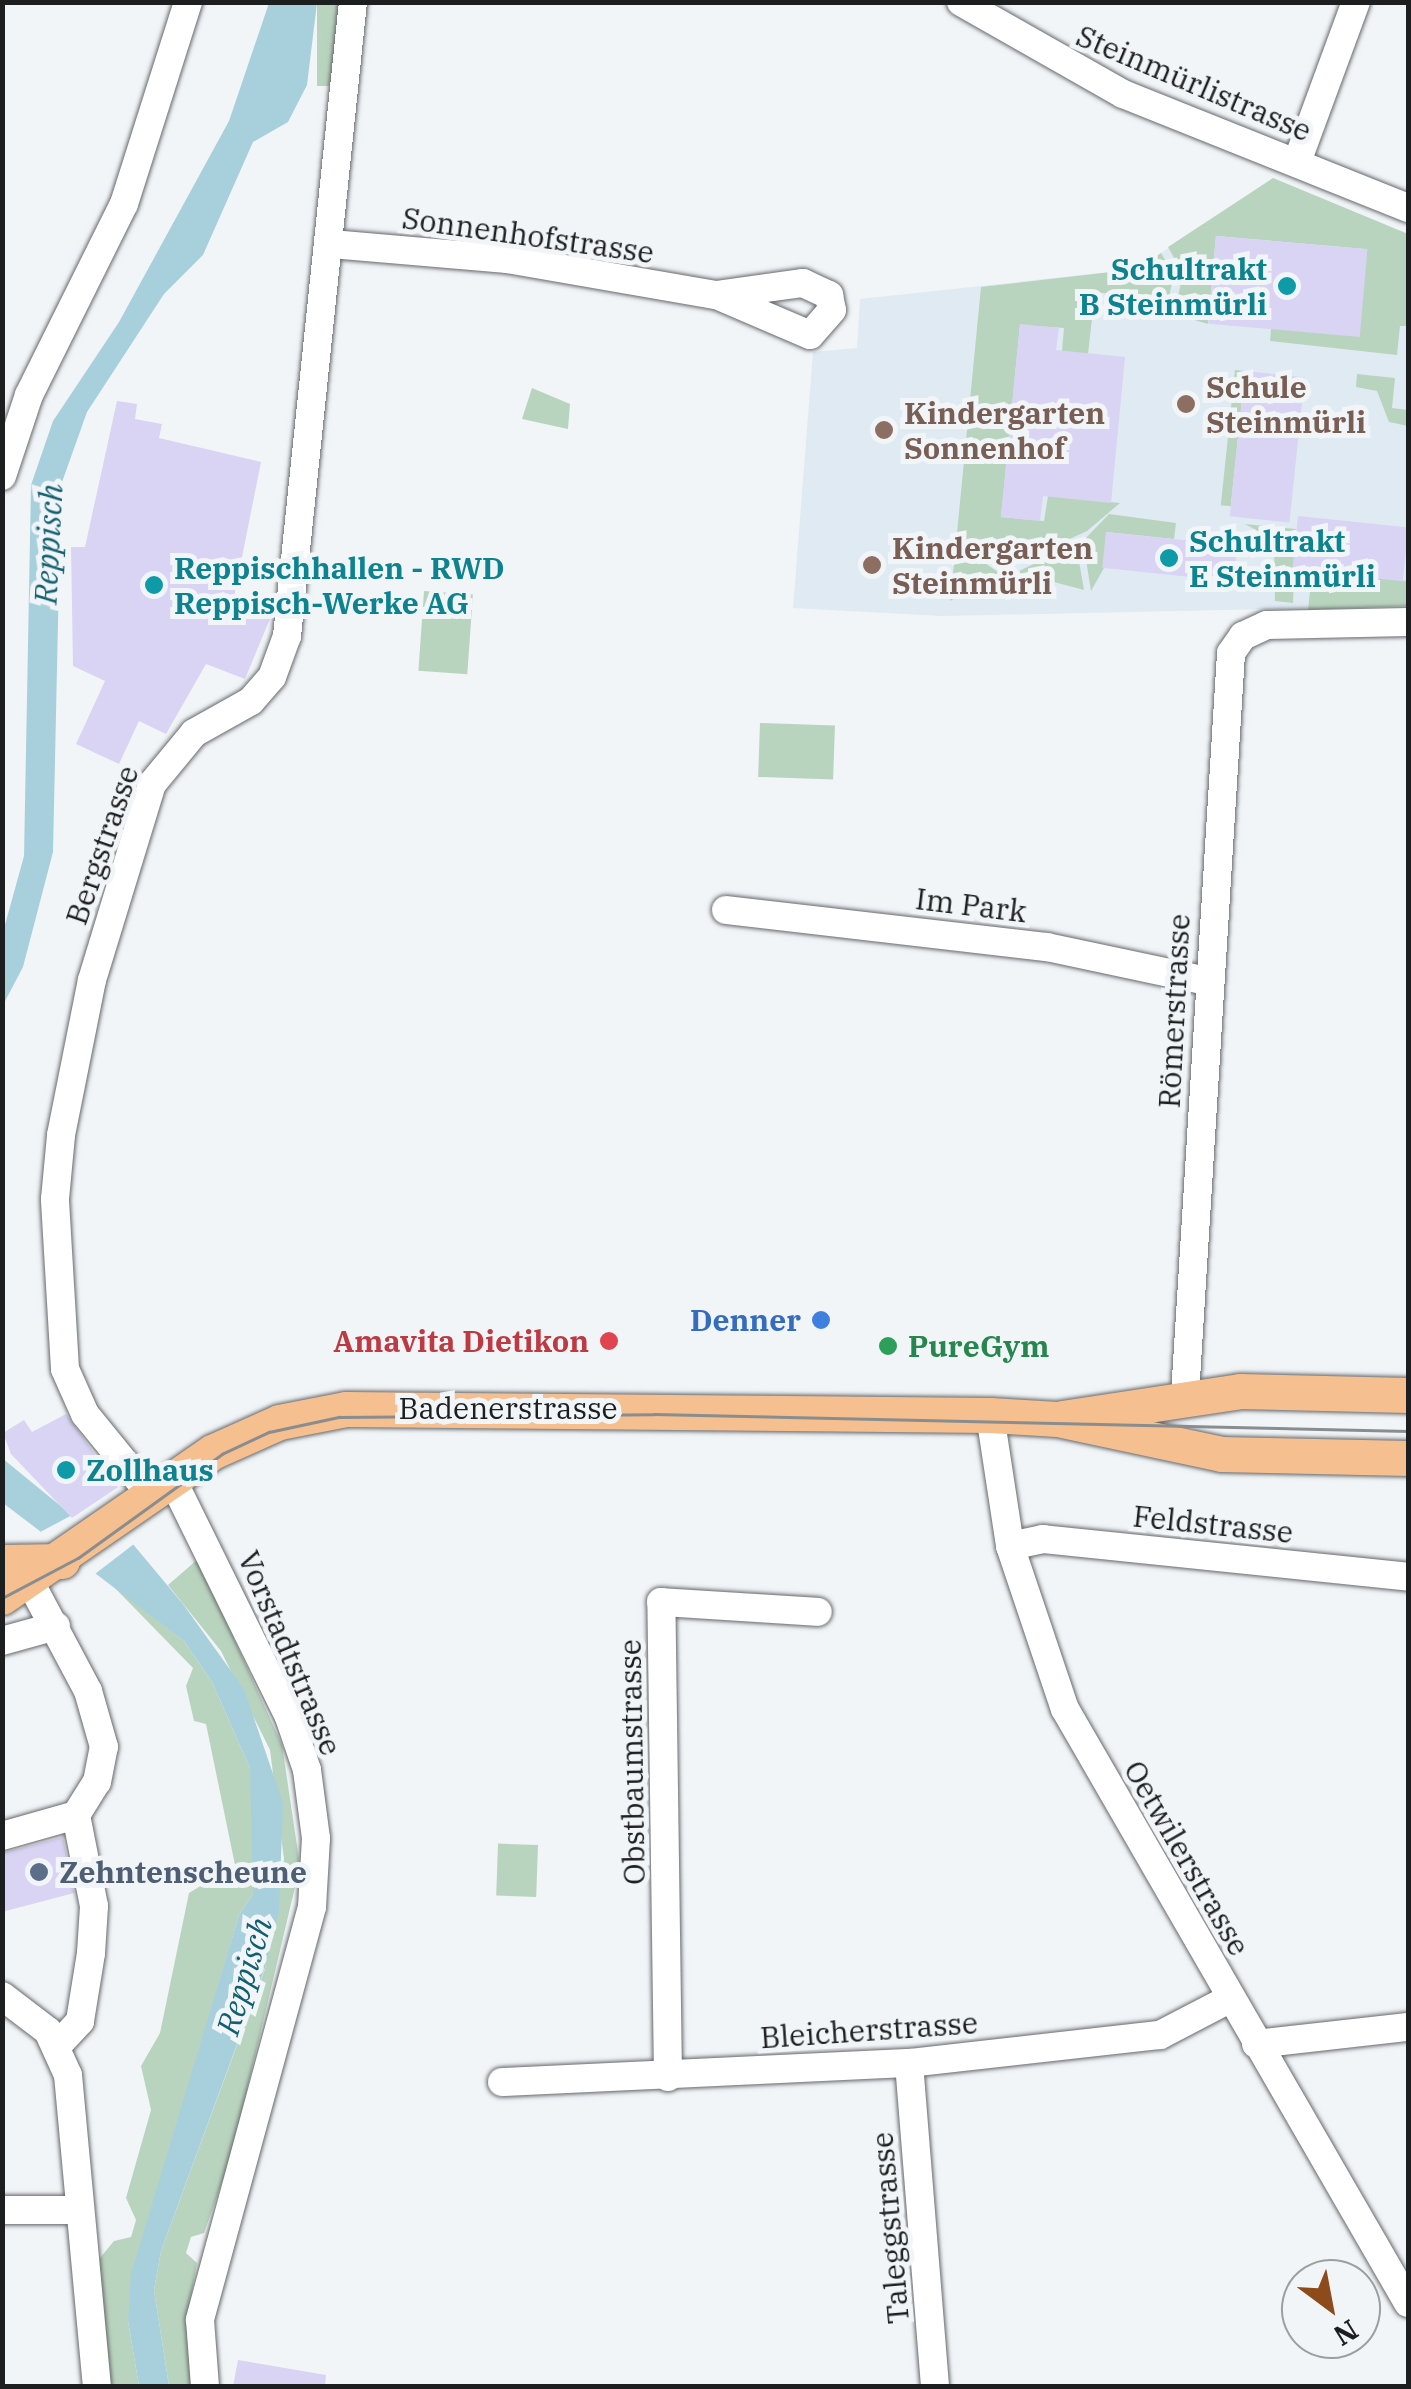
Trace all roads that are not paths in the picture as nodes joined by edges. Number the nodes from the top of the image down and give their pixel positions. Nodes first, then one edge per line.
1 (188, 2) edge
2 (353, 2) edge
3 (960, 2) edge
4 (1356, 2) edge
5 (1297, 162) junction
6 (1408, 208) edge
7 (331, 244) junction
8 (716, 295) dead end
9 (2, 476) edge
10 (1408, 622) edge
11 (726, 910) dead end
12 (1207, 981) junction
13 (1185, 1395) junction
14 (1408, 1395) edge
15 (990, 1415) junction
16 (1057, 1419) junction
17 (1408, 1458) edge
18 (162, 1487) junction
19 (1010, 1546) junction
20 (62, 1561) junction
21 (2, 1562) edge
22 (1408, 1577) edge
23 (25, 1594) edge
24 (818, 1612) dead end
25 (56, 1626) junction
26 (2, 1641) edge
27 (76, 1815) junction
28 (2, 1836) edge
29 (2, 1996) edge
30 (1231, 1998) junction
31 (1408, 2026) edge
32 (1256, 2044) junction
33 (57, 2046) junction
34 (909, 2063) junction
35 (668, 2077) junction
36 (502, 2082) dead end
37 (2, 2210) edge
38 (76, 2210) junction
39 (1408, 2303) edge
40 (97, 2386) edge
41 (205, 2386) edge
42 (935, 2386) edge

1 - 9 street
2 - 7 street, Bergstrasse
3 - 5 street, Steinmürlistrasse
4 - 5 street
5 - 6 street, Steinmürlistrasse
7 - 8 street, Sonnenhofstrasse
7 - 18 street, Bergstrasse
10 - 12 street, Römerstrasse
11 - 12 street, Im Park
12 - 13 street, Römerstrasse
13 - 14 main road, Badenerstrasse
13 - 16 main road, Badenerstrasse
15 - 16 main road, Badenerstrasse
15 - 18 main road, Badenerstrasse
15 - 19 street, Oetwilerstrasse
16 - 17 main road, Badenerstrasse
18 - 20 main road, Badenerstrasse
18 - 41 street, Vorstadtstrasse
19 - 22 street, Feldstrasse
19 - 30 street, Oetwilerstrasse
20 - 21 main road
20 - 23 main road, Badenerstrasse
23 - 25 street
24 - 35 street, Obstbaumstrasse
25 - 26 street
25 - 27 street
27 - 28 street
27 - 33 street
29 - 33 street
30 - 32 street, Oetwilerstrasse
30 - 34 street, Bleicherstrasse
31 - 32 street
32 - 39 street, Oetwilerstrasse
33 - 38 street
34 - 35 street, Bleicherstrasse
34 - 42 street, Taleggstrasse
35 - 36 street, Bleicherstrasse
37 - 38 street
38 - 40 street

